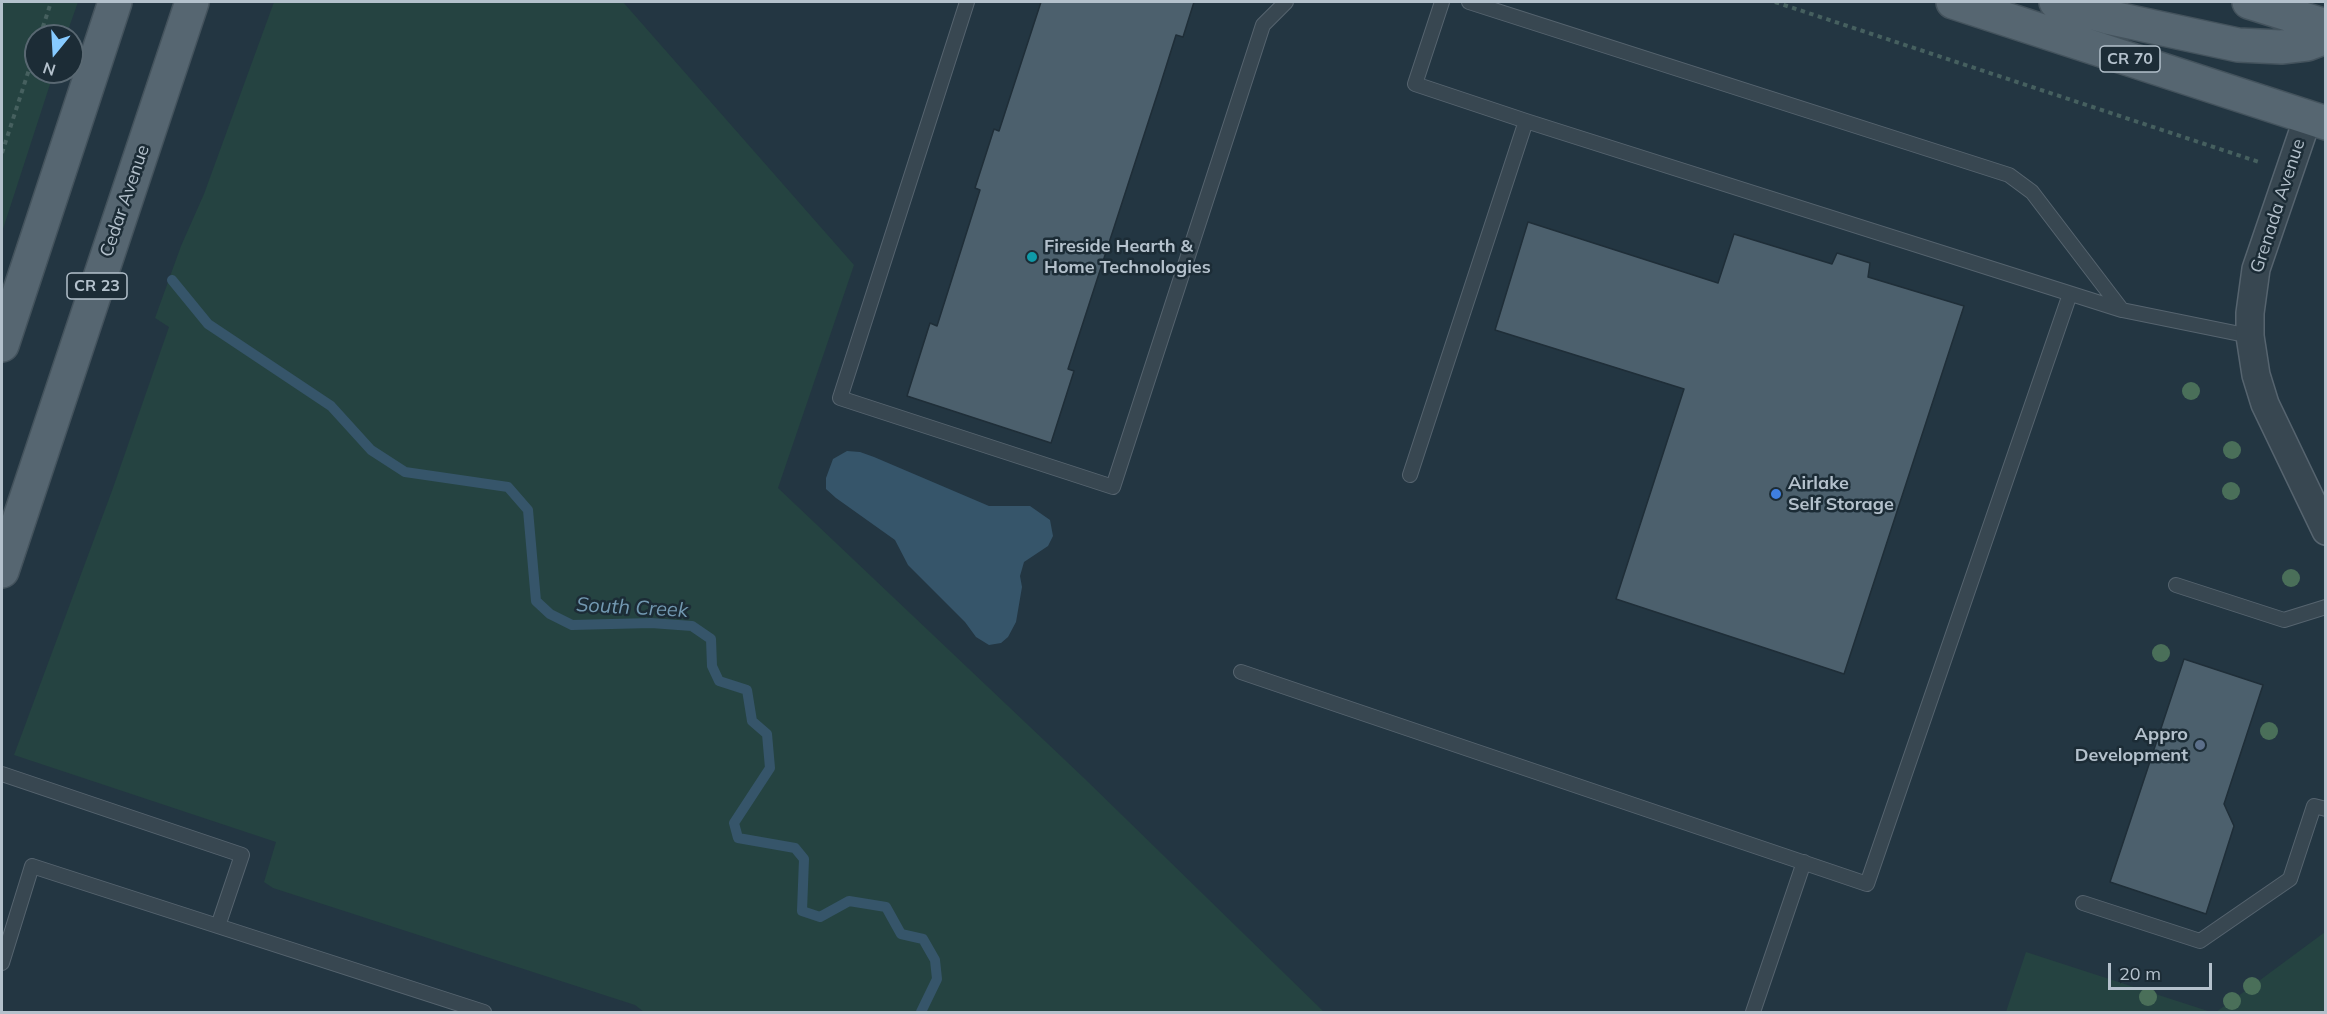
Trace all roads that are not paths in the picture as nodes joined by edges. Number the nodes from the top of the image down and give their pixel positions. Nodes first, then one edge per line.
1 (115, 2) edge
2 (192, 2) edge
3 (967, 2) edge
4 (1286, 2) edge
5 (1442, 2) edge
6 (1469, 2) edge
7 (1953, 2) edge
8 (2056, 2) edge
9 (2249, 2) edge
10 (2325, 26) edge
11 (2325, 37) edge
12 (2320, 117) edge
13 (1526, 121) junction
14 (2070, 294) junction
15 (2122, 310) junction
16 (2250, 336) junction
17 (2, 345) edge
18 (1410, 474) dead end
19 (2325, 531) edge
20 (2, 571) edge
21 (2176, 585) dead end
22 (2325, 607) edge
23 (1241, 672) dead end
24 (2, 774) edge
25 (2325, 809) edge
26 (1804, 862) junction
27 (2082, 903) dead end
28 (218, 926) junction
29 (2, 963) edge
30 (484, 1012) edge
31 (1753, 1012) edge

1 - 17 main road
2 - 20 main road, Cedar Avenue / CR 23
3 - 4 lane
5 - 13 lane
6 - 15 lane
7 - 12 main road, CR 70
8 - 11 main road
9 - 10 main road
12 - 16 street, Grenada Avenue
13 - 14 lane
13 - 18 lane
14 - 15 lane
14 - 26 lane
15 - 16 lane
16 - 19 street, Grenada Avenue
21 - 22 lane
23 - 26 lane
24 - 28 lane
25 - 27 lane
26 - 31 lane
28 - 29 lane
28 - 30 lane

